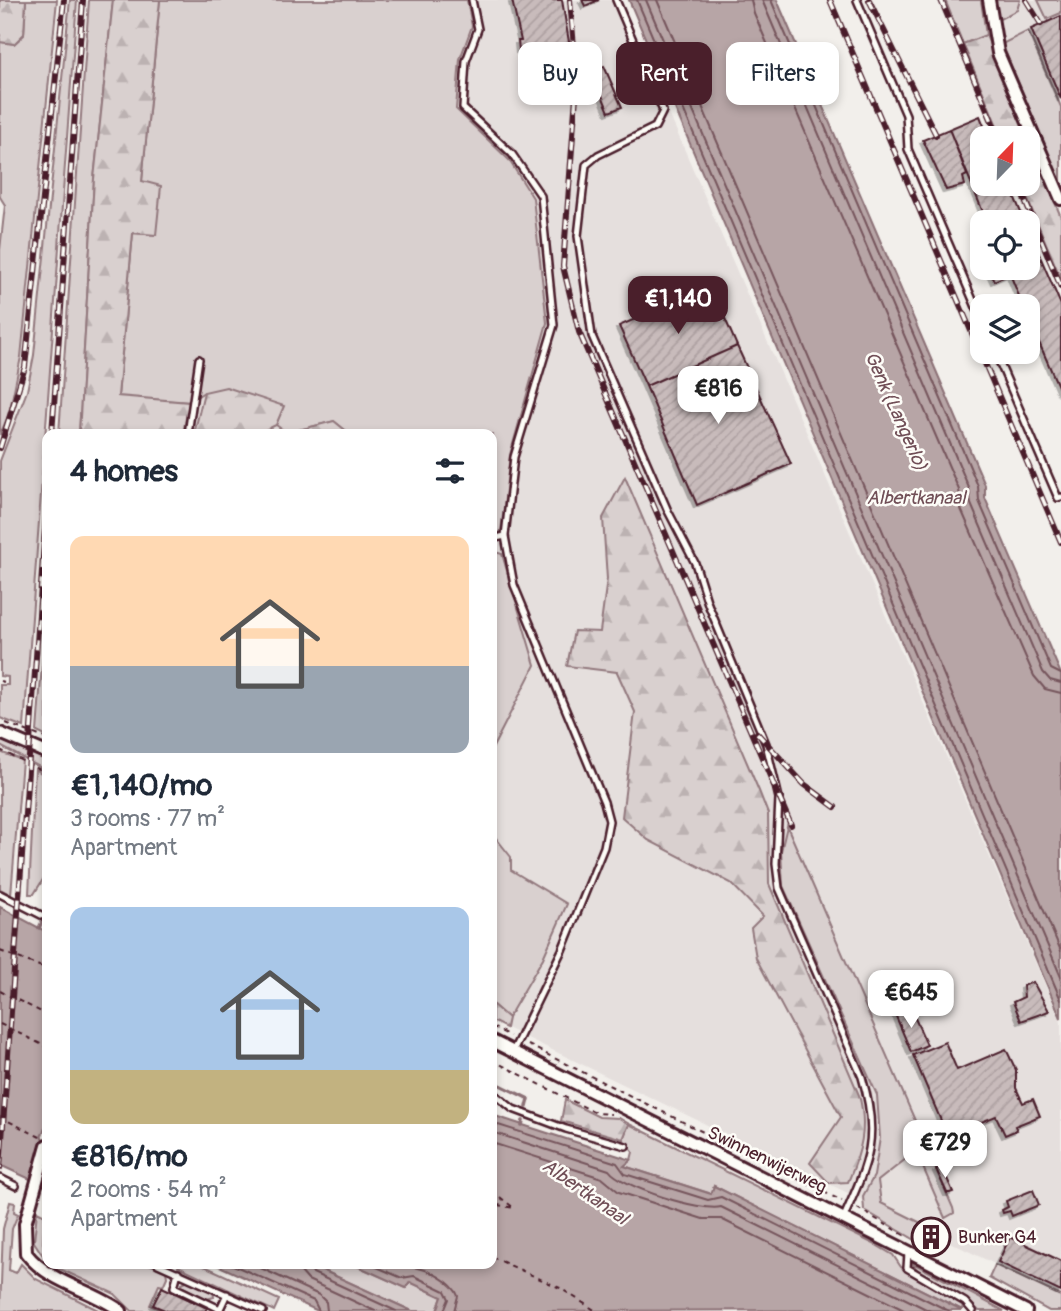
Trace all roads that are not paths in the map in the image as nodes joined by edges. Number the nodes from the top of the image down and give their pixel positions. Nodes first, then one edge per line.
1 (472, 0) edge
2 (616, 0) edge
3 (856, 0) edge
4 (989, 0) edge
5 (1061, 199) edge
6 (970, 294) edge
7 (199, 359) dead end
8 (1000, 364) edge
9 (189, 429) edge
10 (1061, 497) edge
11 (505, 536) junction
12 (497, 538) edge
13 (0, 733) edge
14 (42, 751) edge
15 (0, 894) edge
16 (42, 915) edge
17 (497, 1043) edge
18 (513, 1051) junction
19 (497, 1096) edge
20 (626, 1146) dead end
21 (42, 1150) edge
22 (0, 1178) edge
23 (16, 1186) dead end
24 (844, 1217) junction
25 (909, 1244) junction
26 (42, 1269) edge
27 (42, 1269) edge
28 (170, 1269) edge
29 (178, 1272) junction
30 (227, 1294) junction
31 (219, 1310) edge
32 (121, 1311) edge
33 (263, 1311) edge
34 (973, 1311) edge
35 (1026, 1311) edge

1 - 11 lane
2 - 24 lane
3 - 6 lane
4 - 5 street
7 - 9 lane
8 - 10 lane
11 - 12 lane
11 - 18 lane
13 - 14 street
15 - 16 lane
17 - 18 street, Swinnenwijerweg
18 - 24 street, Swinnenwijerweg
19 - 20 lane
21 - 26 street
22 - 23 lane
24 - 25 street, Swinnenwijerweg
25 - 34 lane
25 - 35 street, Swinnenwijerweg
27 - 32 street
28 - 29 lane
29 - 30 lane
29 - 31 lane
30 - 31 lane
30 - 33 lane

